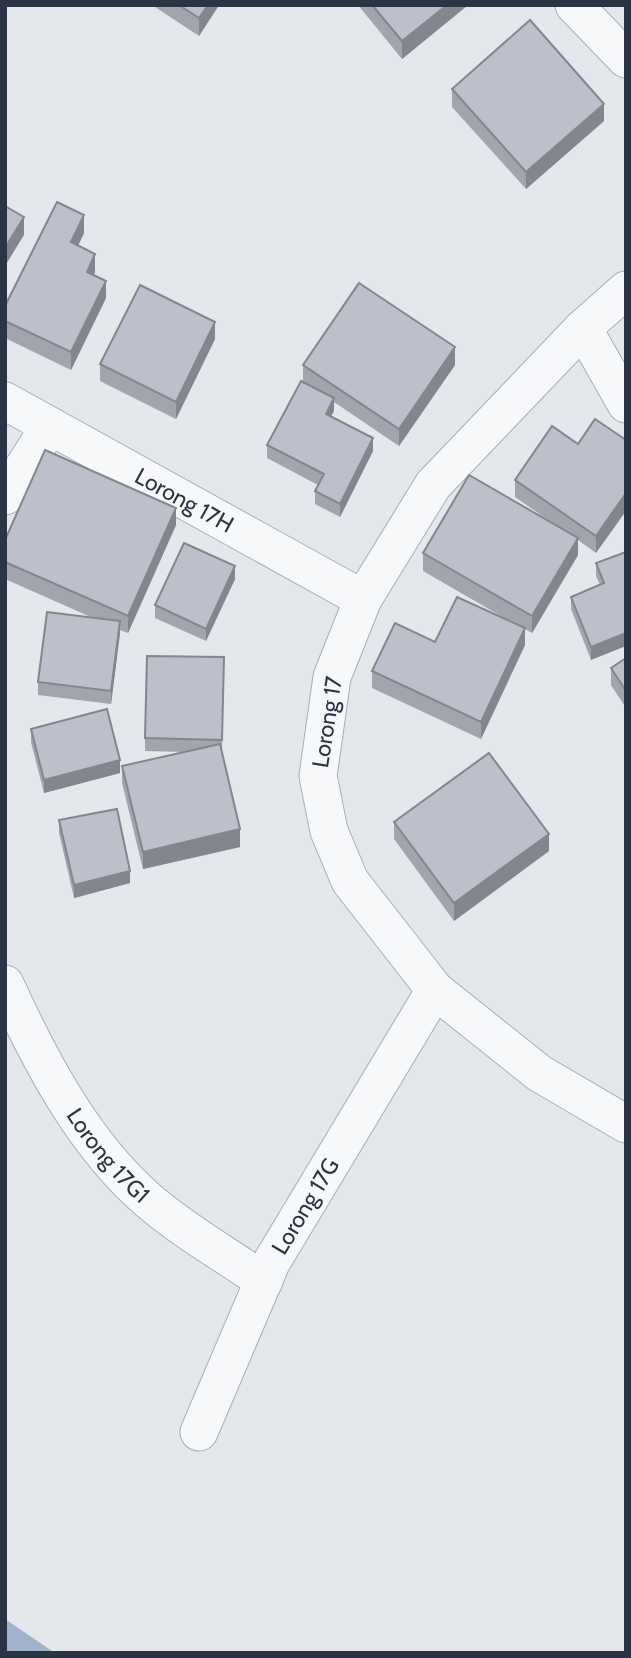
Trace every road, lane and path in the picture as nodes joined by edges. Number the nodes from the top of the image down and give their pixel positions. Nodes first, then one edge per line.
1 (574, 5) edge
2 (626, 59) edge
3 (626, 290) edge
4 (583, 328) junction
5 (5, 401) edge
6 (626, 404) edge
7 (50, 426) junction
8 (5, 496) edge
9 (363, 599) junction
10 (5, 984) edge
11 (435, 990) junction
12 (626, 1124) edge
13 (264, 1281) junction
14 (199, 1432) dead end

1 - 2 street
3 - 4 street, Lorong 17
4 - 6 street
4 - 9 street, Lorong 17
5 - 7 street, Lorong 17H
7 - 8 street
7 - 9 street, Lorong 17H
9 - 11 street, Lorong 17
10 - 13 street, Lorong 17G1
11 - 12 street, Lorong 17
11 - 13 street, Lorong 17G
13 - 14 street, Lorong 17G

